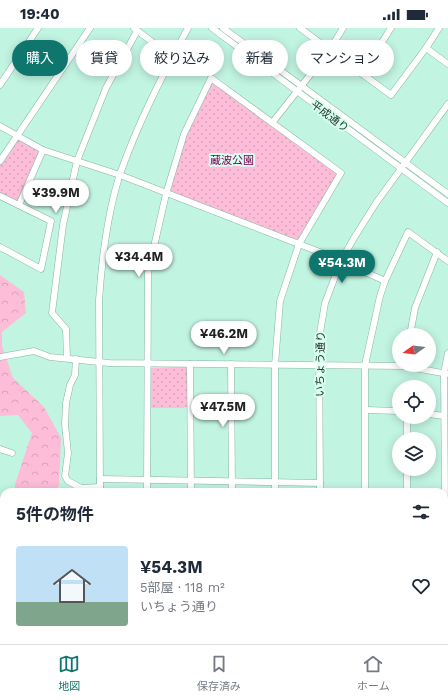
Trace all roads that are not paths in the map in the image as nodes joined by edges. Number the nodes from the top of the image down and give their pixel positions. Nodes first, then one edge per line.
1 (38, 28) edge
2 (90, 28) edge
3 (188, 28) edge
4 (212, 28) edge
5 (223, 28) edge
6 (300, 28) edge
7 (343, 28) edge
8 (390, 28) edge
9 (439, 28) edge
10 (136, 29) edge
11 (150, 40) edge
12 (181, 40) edge
13 (315, 40) edge
14 (336, 40) edge
15 (383, 40) edge
16 (426, 48) junction
17 (448, 64) edge
18 (163, 76) edge
19 (308, 76) edge
20 (365, 76) edge
21 (0, 85) edge
22 (301, 85) junction
23 (296, 90) junction
24 (448, 104) edge
25 (272, 123) junction
26 (0, 126) edge
27 (16, 136) junction
28 (43, 150) junction
29 (0, 161) edge
30 (77, 162) junction
31 (406, 163) junction
32 (402, 168) junction
33 (120, 175) junction
34 (166, 194) junction
35 (448, 194) edge
36 (0, 196) edge
37 (448, 204) edge
38 (19, 205) junction
39 (299, 244) junction
40 (0, 247) edge
41 (437, 252) junction
42 (341, 260) junction
43 (448, 261) edge
44 (385, 281) junction
45 (411, 328) edge
46 (448, 353) edge
47 (0, 357) edge
48 (67, 358) junction
49 (76, 359) junction
50 (99, 362) junction
51 (147, 364) junction
52 (190, 364) junction
53 (231, 364) junction
54 (275, 365) junction
55 (319, 365) junction
56 (365, 365) junction
57 (392, 365) edge
58 (436, 372) edge
59 (446, 374) edge
60 (366, 410) junction
61 (392, 411) edge
62 (436, 415) edge
63 (444, 416) junction
64 (0, 449) edge
65 (12, 452) dead end
66 (446, 465) edge
67 (407, 476) edge
68 (100, 479) junction
69 (147, 479) junction
70 (191, 481) junction
71 (232, 482) junction
72 (275, 482) junction
73 (320, 483) junction
74 (82, 488) edge
75 (100, 488) edge
76 (147, 488) edge
77 (191, 488) edge
78 (232, 488) edge
79 (275, 488) edge
80 (320, 488) edge
81 (365, 488) edge
82 (407, 488) edge
83 (446, 488) edge

1 - 21 street
2 - 27 street
3 - 12 street
4 - 23 street, 平成通り
5 - 22 street, 平成通り
6 - 13 street
7 - 14 street
8 - 15 street
9 - 16 street
10 - 11 street
10 - 30 street
16 - 17 street
16 - 20 street
18 - 33 street
19 - 22 street
22 - 23 street
22 - 31 street, 平成通り
23 - 25 street
23 - 32 street, 平成通り
24 - 31 street, いちょう通り
25 - 34 street
25 - 39 street
26 - 27 street
27 - 28 street
27 - 29 street
28 - 30 street
28 - 38 street
30 - 33 street
30 - 48 street
31 - 32 street, いちょう通り
31 - 35 street, 平成通り
32 - 37 street, 平成通り
32 - 42 street, いちょう通り
33 - 34 street
33 - 50 street
34 - 39 street
34 - 51 street
36 - 38 street
38 - 40 street
39 - 42 street
39 - 54 street
41 - 43 street
41 - 44 street
41 - 45 street
42 - 44 street
42 - 55 street, いちょう通り
44 - 56 street
46 - 59 street
47 - 48 street
48 - 49 street
49 - 50 street
49 - 74 street
50 - 51 street
50 - 68 street
51 - 52 street
51 - 69 street
52 - 53 street
52 - 70 street
53 - 54 street
53 - 71 street
54 - 55 street
54 - 72 street
55 - 56 street
55 - 73 street, いちょう通り
56 - 57 street
56 - 60 street
58 - 59 street
59 - 63 street
60 - 61 street
60 - 81 street
62 - 63 street
63 - 66 street
64 - 65 street
66 - 83 street
67 - 82 street
68 - 69 street
68 - 75 street
69 - 70 street
69 - 76 street
70 - 71 street
70 - 77 street
71 - 72 street
71 - 78 street
72 - 73 street
72 - 79 street
73 - 80 street, いちょう通り

